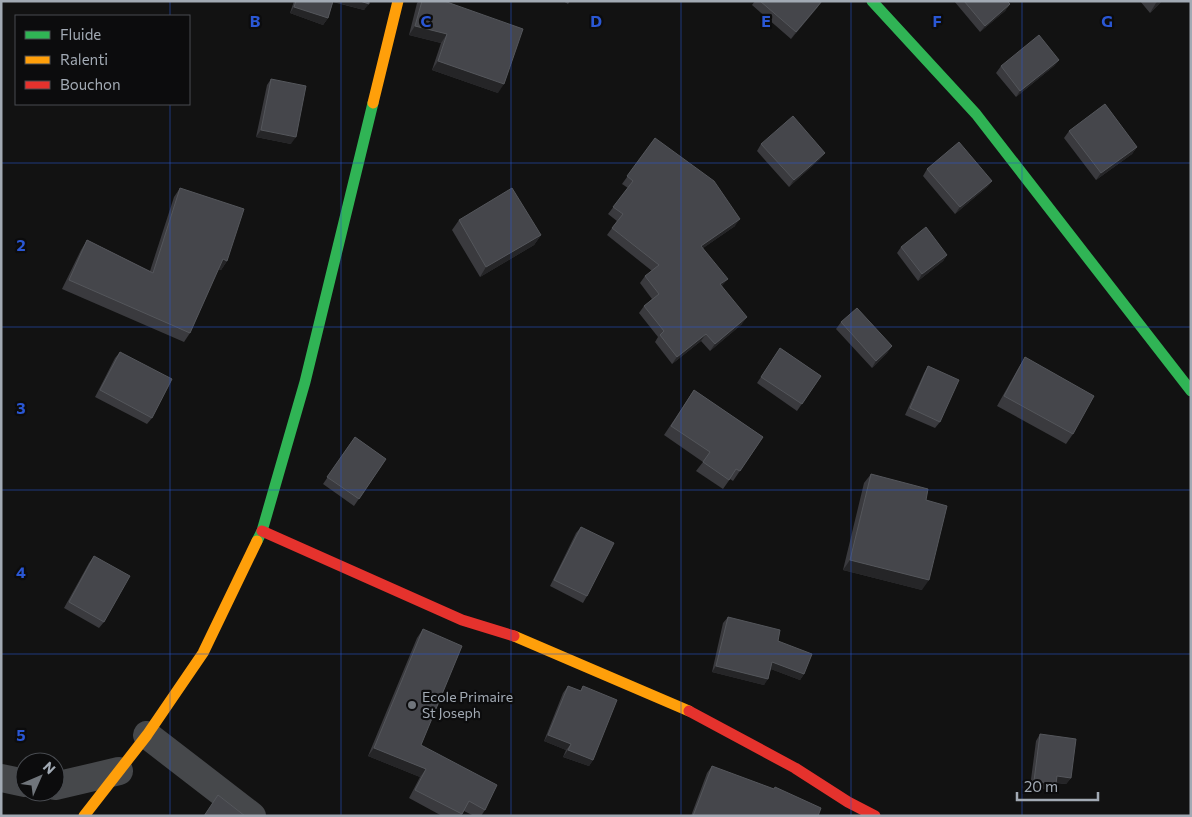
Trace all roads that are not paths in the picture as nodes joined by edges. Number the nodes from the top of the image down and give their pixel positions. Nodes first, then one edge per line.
1 (398, 1) edge
2 (872, 1) edge
3 (1191, 391) edge
4 (262, 531) junction
5 (148, 735) junction
6 (119, 771) junction
7 (1, 778) edge
8 (15, 781) edge
9 (65, 784) edge
10 (84, 816) edge
11 (252, 816) edge
12 (875, 816) edge

1 - 4 street
2 - 3 street
4 - 5 street
4 - 12 street
5 - 6 street
5 - 11 street
6 - 9 street
6 - 10 street
7 - 8 street

